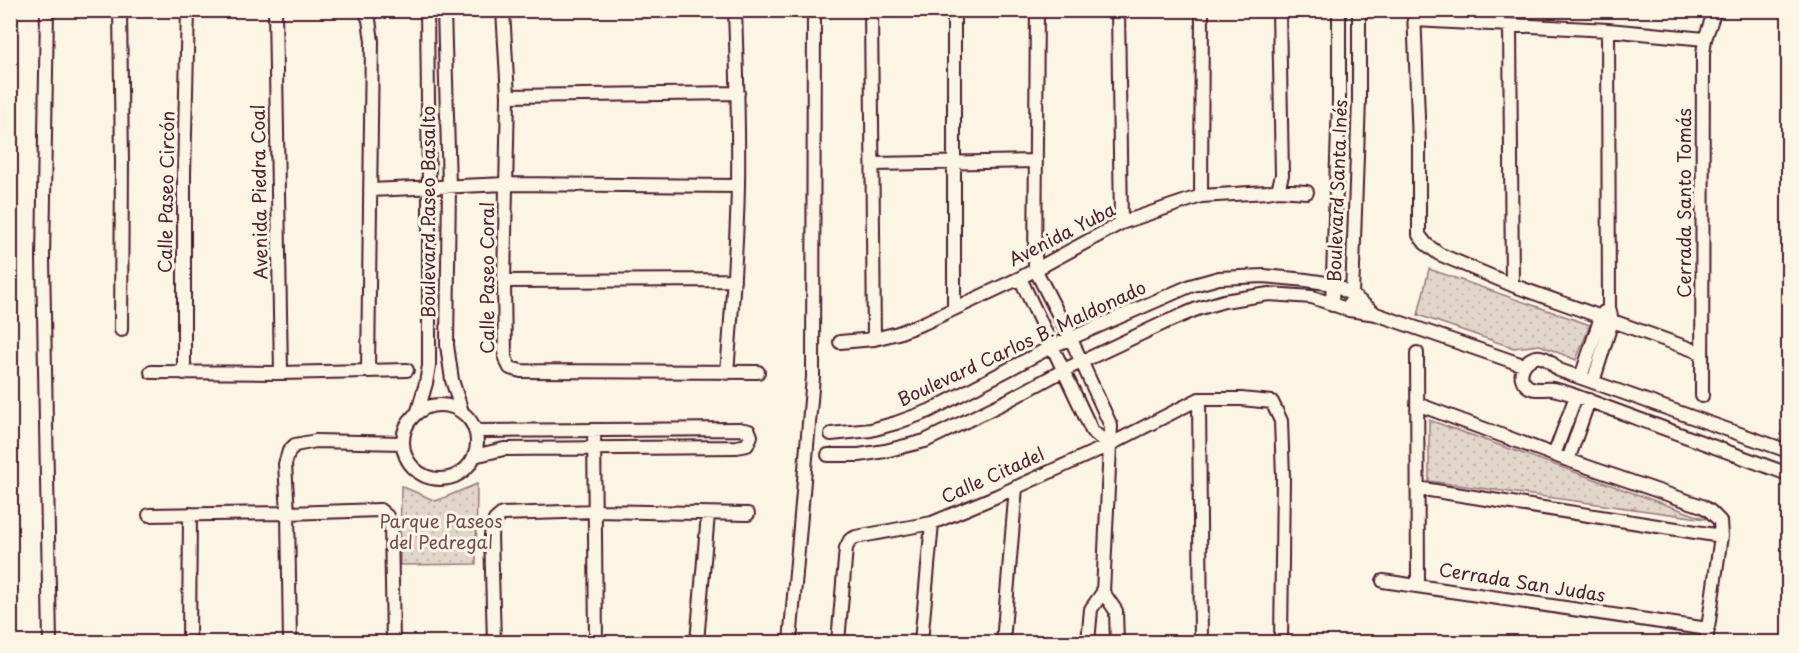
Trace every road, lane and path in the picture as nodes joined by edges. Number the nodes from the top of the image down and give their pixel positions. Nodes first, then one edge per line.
1 (47, 10) edge
2 (120, 10) edge
3 (188, 10) edge
4 (275, 10) edge
5 (365, 10) edge
6 (427, 10) edge
7 (444, 10) edge
8 (503, 10) edge
9 (735, 10) edge
10 (814, 10) edge
11 (871, 10) edge
12 (954, 10) edge
13 (1037, 10) edge
14 (1118, 10) edge
15 (1202, 10) edge
16 (1279, 10) edge
17 (1338, 10) edge
18 (1359, 10) edge
19 (1715, 10) edge
20 (1414, 15) edge
21 (1510, 25) junction
22 (1608, 30) junction
23 (1705, 39) junction
24 (738, 93) junction
25 (508, 96) junction
26 (1036, 161) junction
27 (954, 163) junction
28 (873, 164) junction
29 (506, 184) junction
30 (449, 186) junction
31 (738, 186) junction
32 (429, 188) junction
33 (370, 190) junction
34 (1278, 190) junction
35 (1307, 192) dead end
36 (1201, 196) junction
37 (1121, 223) junction
38 (1035, 269) junction
39 (1020, 278) junction
40 (734, 280) junction
41 (504, 281) junction
42 (1333, 284) junction
43 (1512, 285) junction
44 (1352, 295) junction
45 (1332, 305) junction
46 (954, 308) junction
47 (1349, 310) junction
48 (1376, 314) junction
49 (1606, 319) junction
50 (121, 330) dead end
51 (874, 339) junction
52 (1071, 339) junction
53 (840, 342) dead end
54 (1053, 346) junction
55 (1417, 353) dead end
56 (1702, 353) junction
57 (1081, 362) junction
58 (1524, 365) junction
59 (407, 370) dead end
60 (1064, 370) junction
61 (368, 371) junction
62 (151, 372) dead end
63 (758, 372) dead end
64 (184, 373) junction
65 (727, 373) junction
66 (281, 374) junction
67 (1581, 377) junction
68 (1593, 382) junction
69 (1576, 396) junction
70 (1702, 396) dead end
71 (1199, 399) junction
72 (1589, 400) junction
73 (1417, 404) junction
74 (418, 411) junction
75 (462, 412) junction
76 (594, 430) junction
77 (475, 431) junction
78 (831, 434) dead end
79 (402, 443) junction
80 (1109, 445) junction
81 (595, 449) junction
82 (1788, 451) edge
83 (828, 455) dead end
84 (1554, 455) junction
85 (474, 456) junction
86 (1568, 460) junction
87 (1788, 474) edge
88 (1016, 487) junction
89 (1417, 488) junction
90 (596, 511) junction
91 (288, 513) junction
92 (149, 514) dead end
93 (190, 514) junction
94 (708, 514) junction
95 (748, 514) dead end
96 (932, 523) junction
97 (1721, 536) junction
98 (1383, 581) dead end
99 (1418, 585) junction
100 (1103, 592) junction
101 (1708, 629) junction
102 (50, 642) edge
103 (189, 642) edge
104 (290, 642) edge
105 (393, 642) edge
106 (494, 642) edge
107 (596, 642) edge
108 (697, 642) edge
109 (790, 642) edge
110 (838, 642) edge
111 (921, 642) edge
112 (1003, 642) edge
113 (1088, 642) edge
114 (1117, 642) edge
115 (1201, 642) edge
116 (1281, 642) edge
117 (1706, 642) edge

1 - 102 street
2 - 50 street
3 - 64 street, Calle Paseo Circón
4 - 66 street, Avenida Piedra Coal
5 - 33 street
6 - 32 street, Boulevard Paseo Basalto
7 - 30 street, Boulevard Paseo Basalto
8 - 25 street, Calle Paseo Coral
9 - 24 street
10 - 109 street
11 - 28 street
12 - 27 street
13 - 26 street
14 - 37 street
15 - 36 street
16 - 34 street
17 - 42 street, Boulevard Santa Inés
18 - 44 street, Boulevard Santa Inés
19 - 23 street, Cerrada Santo Tomás
20 - 21 street
20 - 43 street
21 - 22 street
21 - 43 street
22 - 23 street
22 - 49 street
23 - 56 street, Cerrada Santo Tomás
24 - 25 street
24 - 31 street
25 - 29 street, Calle Paseo Coral
26 - 27 street
26 - 38 street
27 - 28 street
27 - 46 street
28 - 51 street
29 - 30 street
29 - 31 street
29 - 41 street, Calle Paseo Coral
30 - 32 street
30 - 75 street, Boulevard Paseo Basalto
31 - 40 street
32 - 33 street
32 - 74 street, Boulevard Paseo Basalto
33 - 61 street
34 - 35 street, Avenida Yuba
34 - 36 street, Avenida Yuba
36 - 37 street, Avenida Yuba
37 - 38 street, Avenida Yuba
38 - 39 street, Avenida Yuba
38 - 52 street
39 - 46 street, Avenida Yuba
39 - 54 street
40 - 41 street
40 - 65 street
41 - 65 street, Calle Paseo Coral
42 - 44 street, Boulevard Carlos B. Maldonado
42 - 45 street, Boulevard Santa Inés
42 - 52 street, Boulevard Carlos B. Maldonado
43 - 49 street
44 - 47 street
44 - 48 street, Boulevard Santa Inés
45 - 47 street
45 - 57 street
46 - 51 street, Avenida Yuba
47 - 48 street
48 - 58 street, Boulevard Santa Inés
49 - 56 street
49 - 67 street
49 - 68 street
51 - 53 street, Avenida Yuba
52 - 54 street, Boulevard Carlos B. Maldonado
52 - 57 street
54 - 60 street
54 - 78 street, Boulevard Carlos B. Maldonado
55 - 73 street, Cerrada San Judas
56 - 70 street, Cerrada Santo Tomás
57 - 60 street
57 - 80 street
58 - 67 street, Boulevard Santa Inés
58 - 69 street
59 - 61 street
60 - 80 street
60 - 83 street
61 - 66 street
62 - 64 street
63 - 65 street, Calle Paseo Coral
64 - 66 street
67 - 68 street, Boulevard Santa Inés
68 - 82 street, Boulevard Santa Inés
69 - 72 street
69 - 84 street
71 - 80 street, Calle Citadel
71 - 115 street
71 - 116 street, Calle Citadel
72 - 86 street
72 - 87 street
73 - 84 street
73 - 89 street, Cerrada San Judas
74 - 75 street
74 - 79 street
75 - 77 street
76 - 77 street
76 - 81 street
76 - 81 street
77 - 85 street
79 - 85 street
79 - 91 street
80 - 88 street, Calle Citadel
80 - 100 street
81 - 85 street
81 - 90 street
84 - 86 street
86 - 97 street
88 - 96 street, Calle Citadel
88 - 112 street
89 - 97 street
89 - 99 street, Cerrada San Judas
90 - 94 street
90 - 106 street
90 - 107 street
91 - 93 street
91 - 104 street
91 - 105 street
92 - 93 street
93 - 103 street
94 - 95 street
94 - 108 street
96 - 110 street, Calle Citadel
96 - 111 street
97 - 101 street
98 - 99 street
99 - 101 street, Cerrada San Judas
100 - 113 street
100 - 114 street
101 - 117 street

